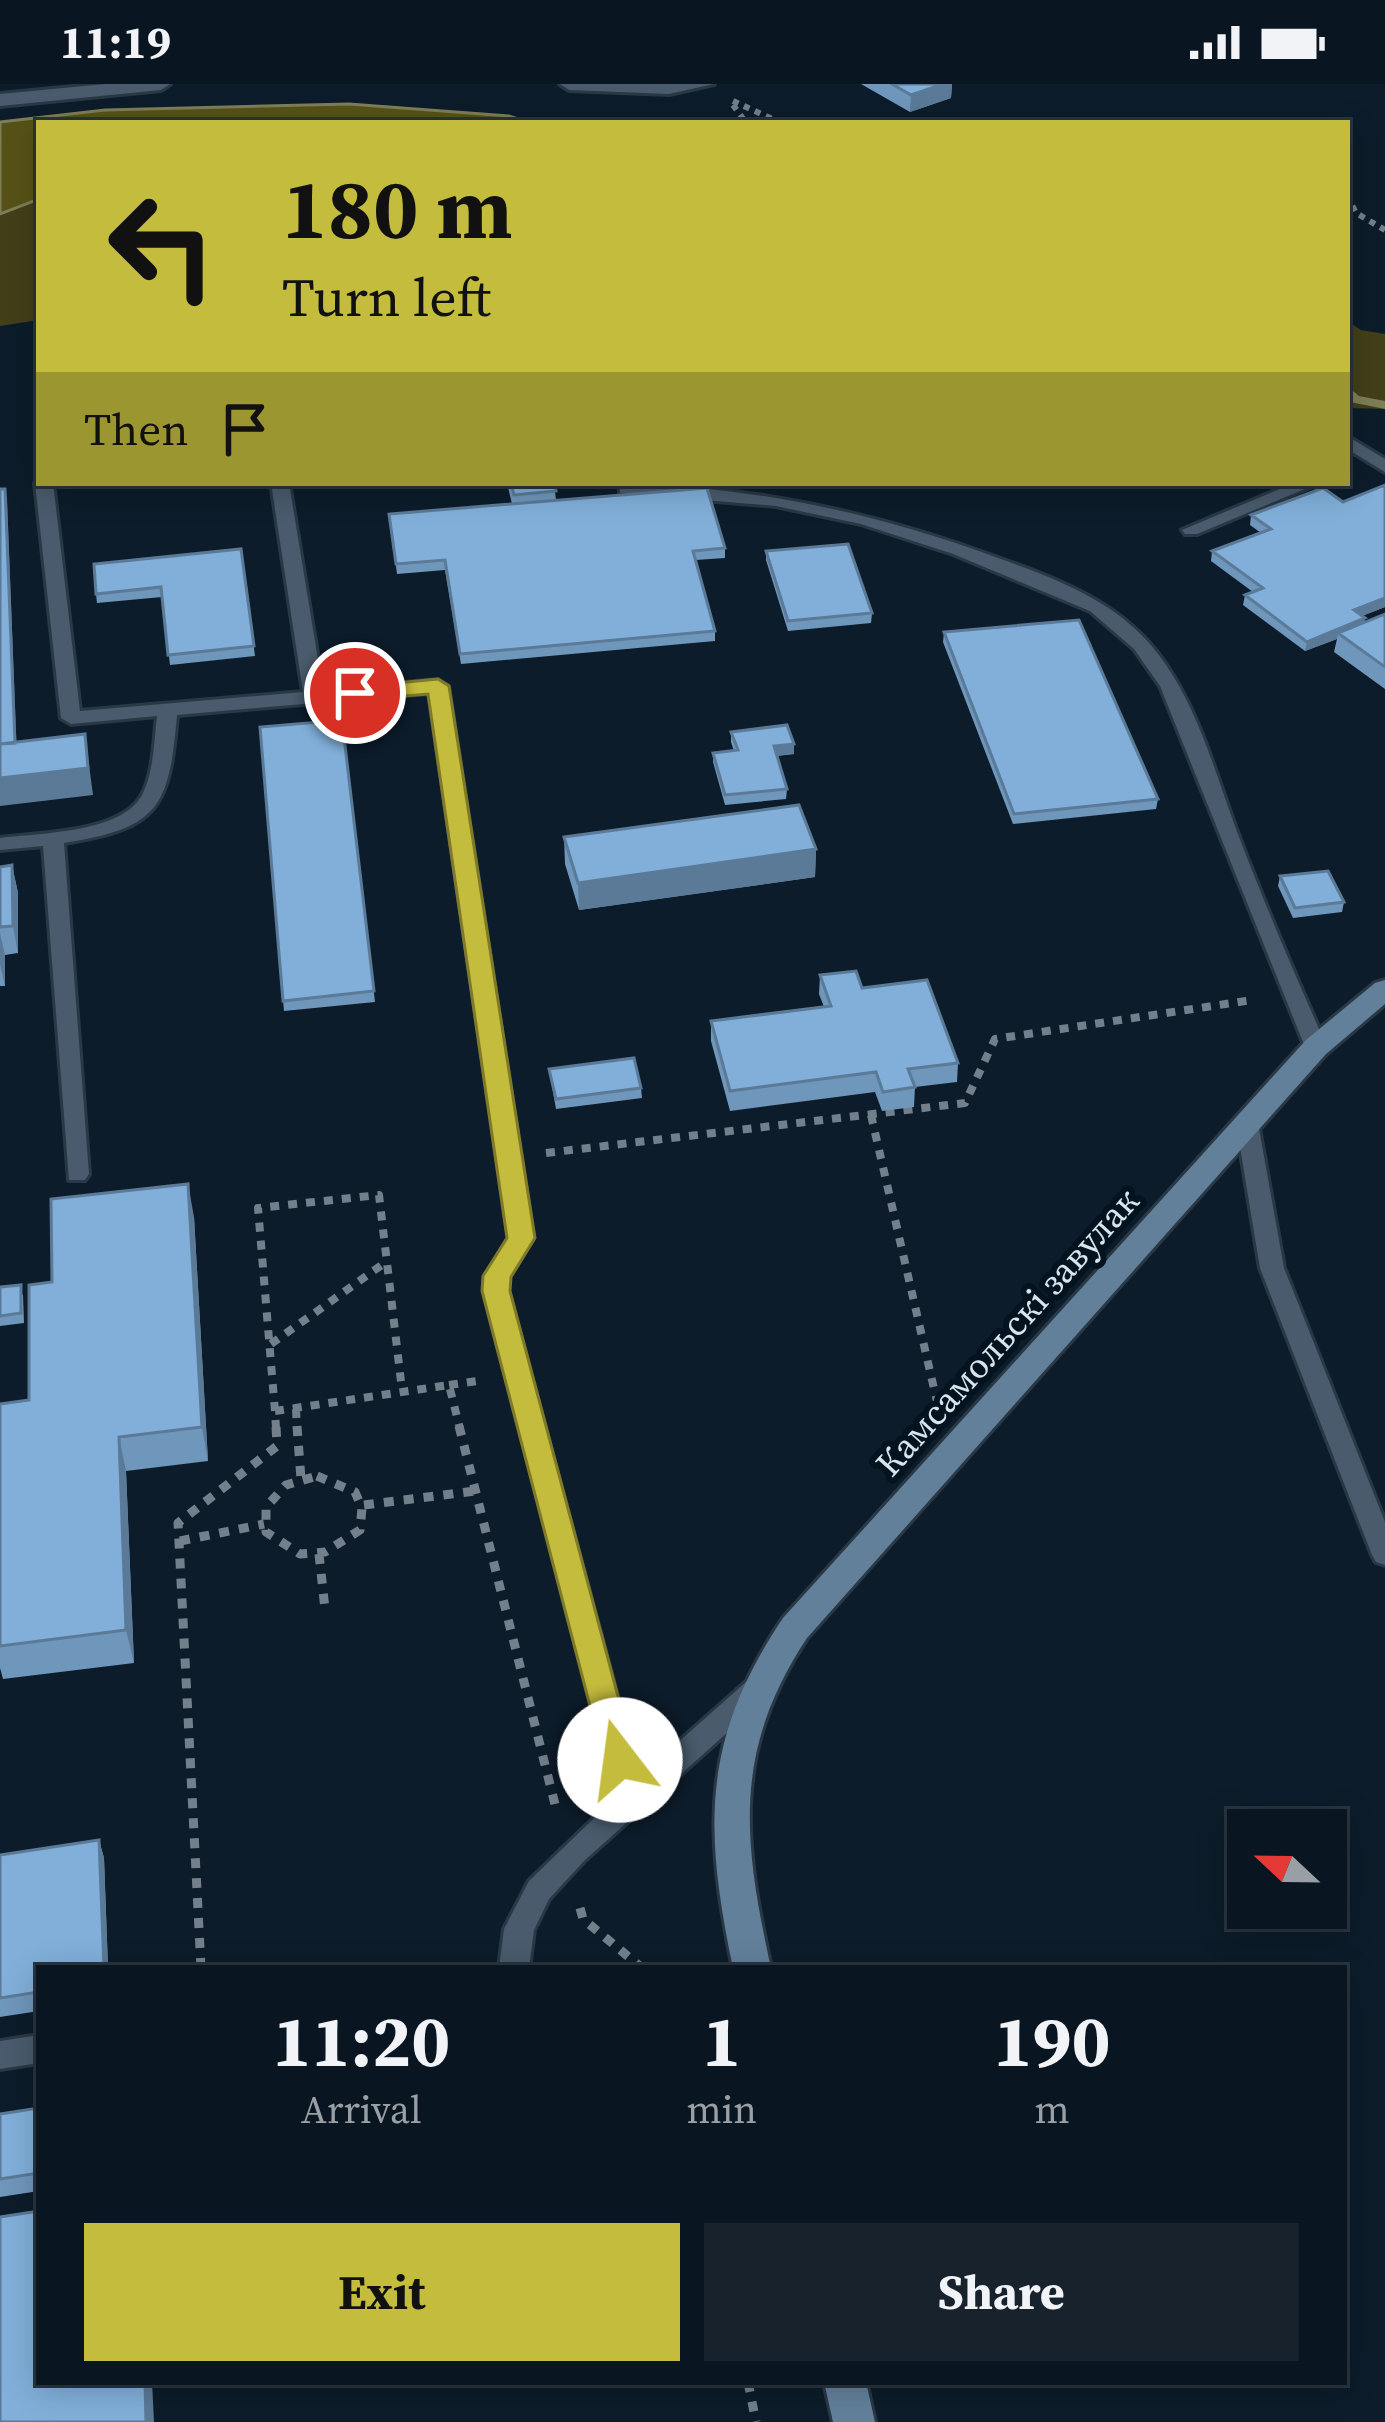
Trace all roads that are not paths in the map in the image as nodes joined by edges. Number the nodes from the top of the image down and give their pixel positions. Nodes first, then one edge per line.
1 (160, 84) edge
2 (569, 84) edge
3 (705, 84) edge
4 (0, 100) edge
5 (1350, 443) edge
6 (1379, 463) edge
7 (44, 486) edge
8 (280, 486) edge
9 (1302, 486) edge
10 (626, 490) edge
11 (1191, 530) dead end
12 (314, 697) junction
13 (167, 710) junction
14 (53, 838) junction
15 (0, 844) edge
16 (1385, 989) edge
17 (1316, 1047) junction
18 (1247, 1123) junction
19 (77, 1174) dead end
20 (1385, 1555) edge
21 (756, 1690) junction
22 (631, 1802) junction
23 (514, 1965) edge
24 (751, 1965) edge
25 (36, 2049) edge
26 (0, 2055) edge
27 (846, 2385) edge
28 (854, 2422) edge

1 - 4 street
2 - 3 street
5 - 6 lane
7 - 13 lane
8 - 12 lane
9 - 11 lane
10 - 17 lane
12 - 13 lane
12 - 22 lane
13 - 14 lane
14 - 15 lane
14 - 19 lane
16 - 17 street, Камсамольскі завулак
17 - 18 street, Камсамольскі завулак
18 - 20 lane
18 - 21 street, Камсамольскі завулак
21 - 22 lane
21 - 24 street, Камсамольскі завулак
22 - 23 lane
25 - 26 lane
27 - 28 street

